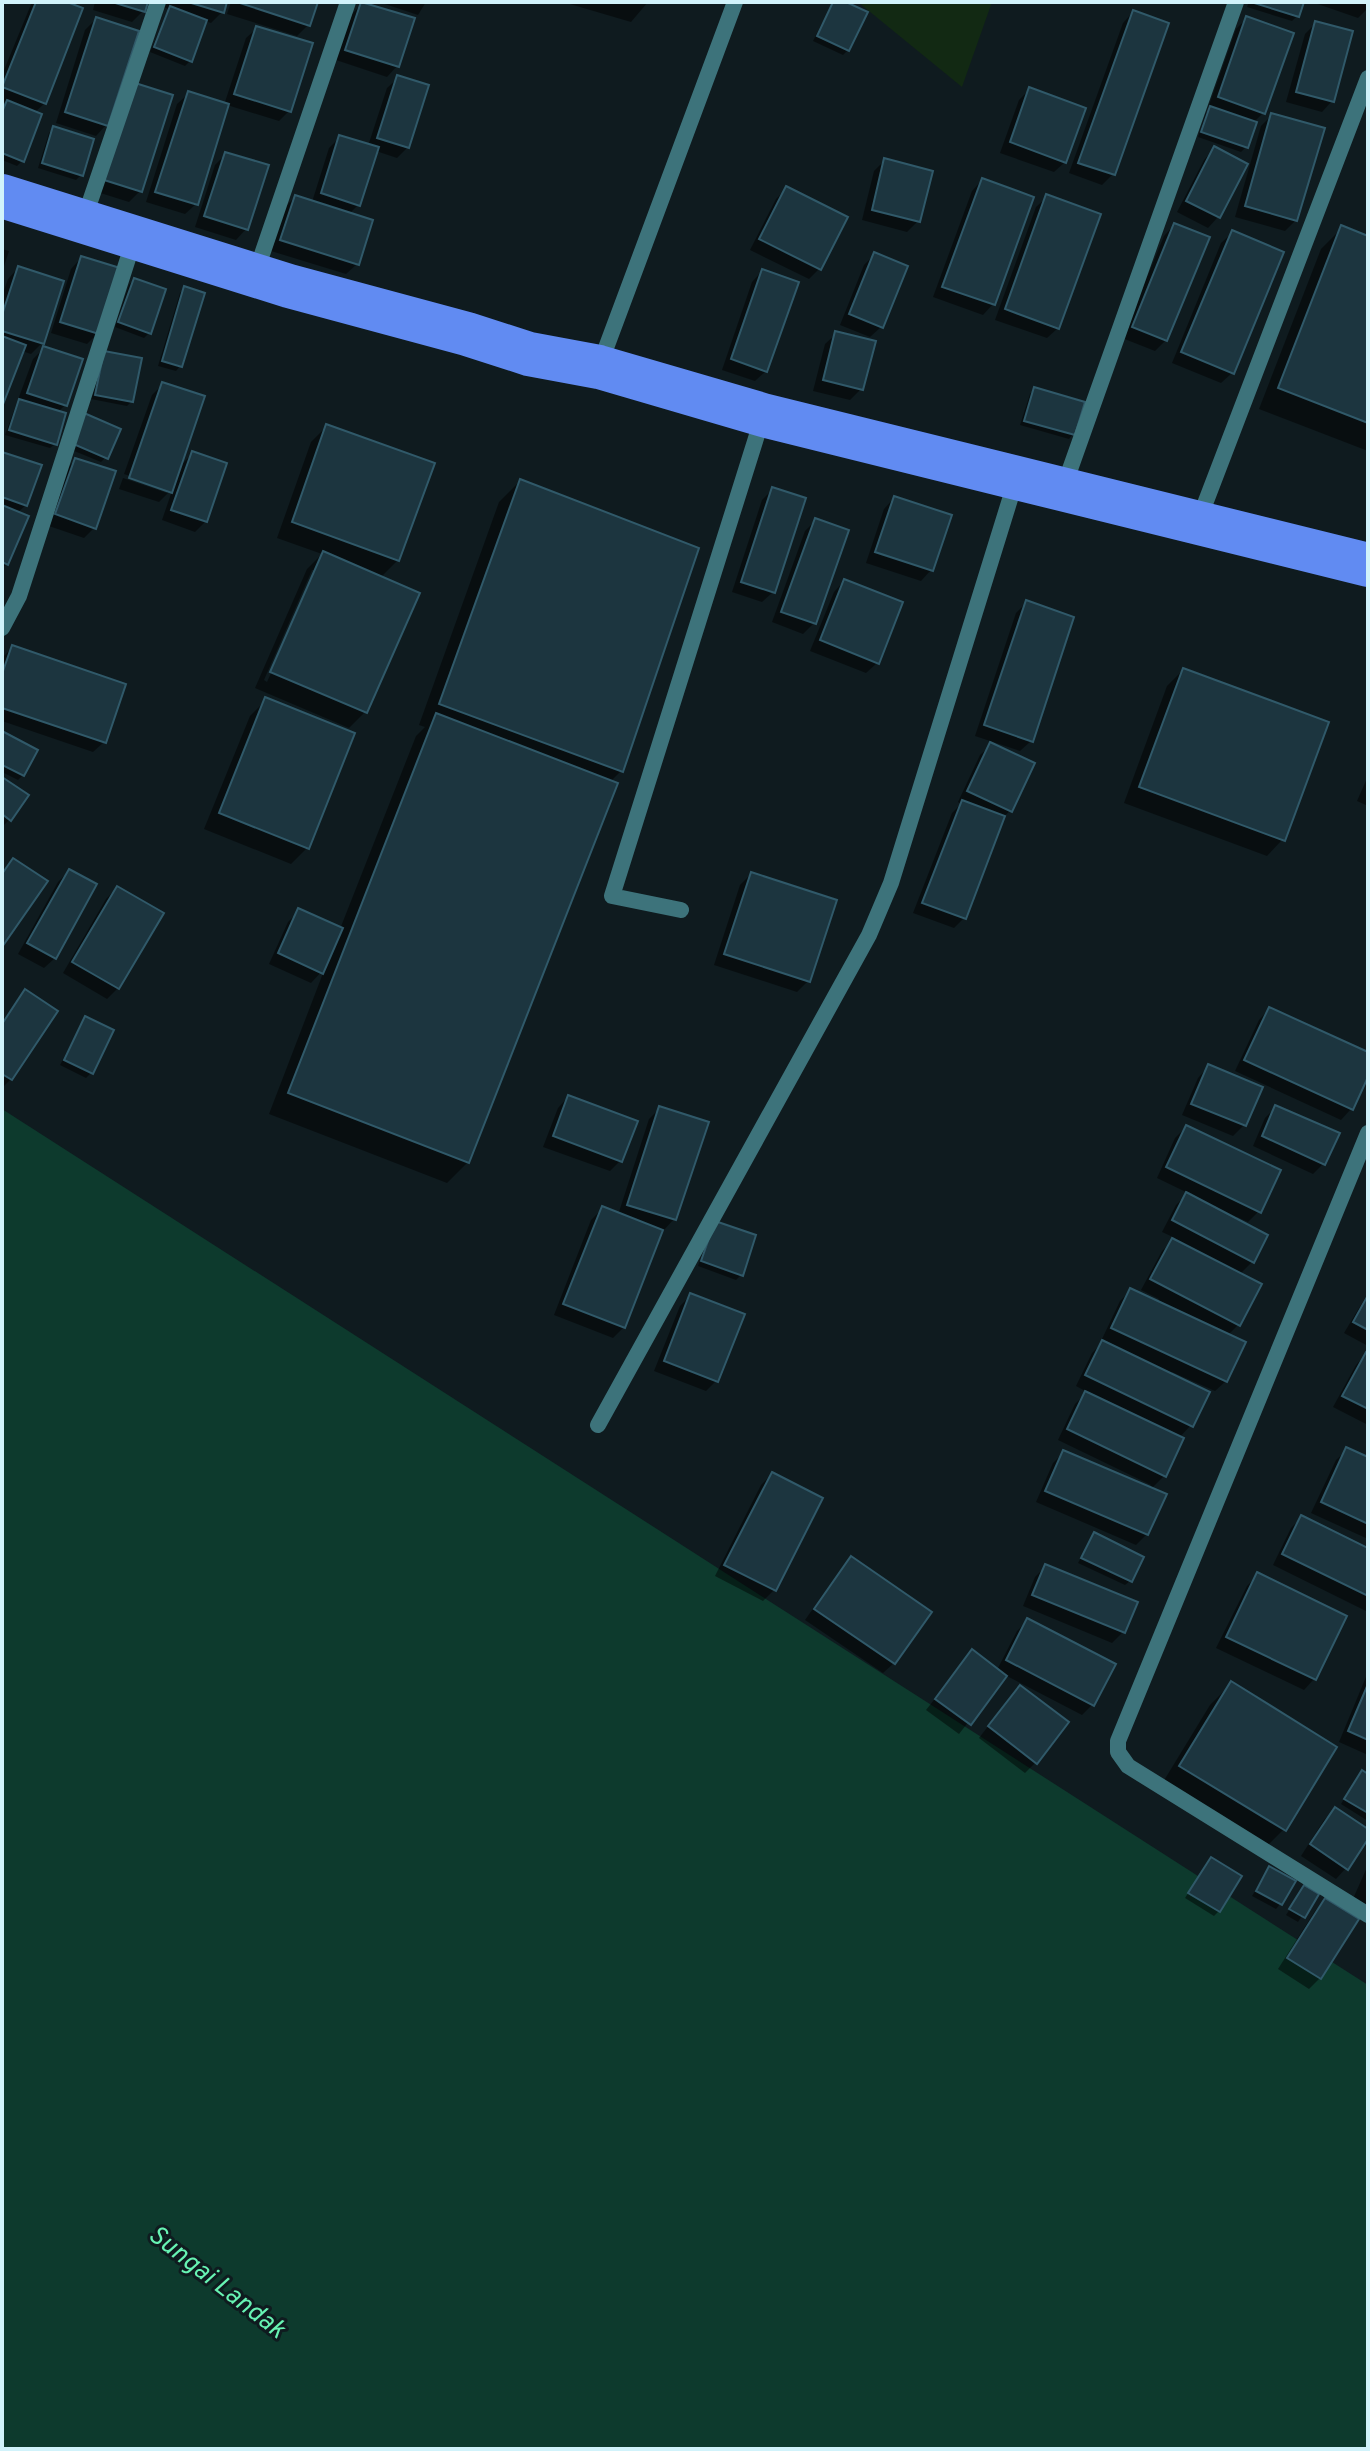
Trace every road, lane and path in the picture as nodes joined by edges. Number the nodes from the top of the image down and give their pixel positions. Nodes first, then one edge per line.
1 (158, 2) edge
2 (348, 2) edge
3 (735, 2) edge
4 (1236, 2) edge
5 (1368, 78) edge
6 (2, 196) edge
7 (82, 223) junction
8 (134, 239) junction
9 (256, 274) junction
10 (599, 367) junction
11 (763, 415) junction
12 (1016, 479) junction
13 (1062, 490) junction
14 (1197, 523) junction
15 (1368, 565) edge
16 (2, 628) edge
17 (681, 910) dead end
18 (1368, 1133) edge
19 (598, 1425) dead end
20 (1368, 1915) edge

1 - 7 street
2 - 9 street
3 - 10 street
4 - 13 street
5 - 14 street
6 - 7 main road
7 - 8 main road
8 - 9 main road
8 - 16 street
9 - 10 main road
10 - 11 main road
11 - 12 main road
11 - 17 street
12 - 13 main road
12 - 19 street
13 - 14 main road
14 - 15 main road
18 - 20 street

